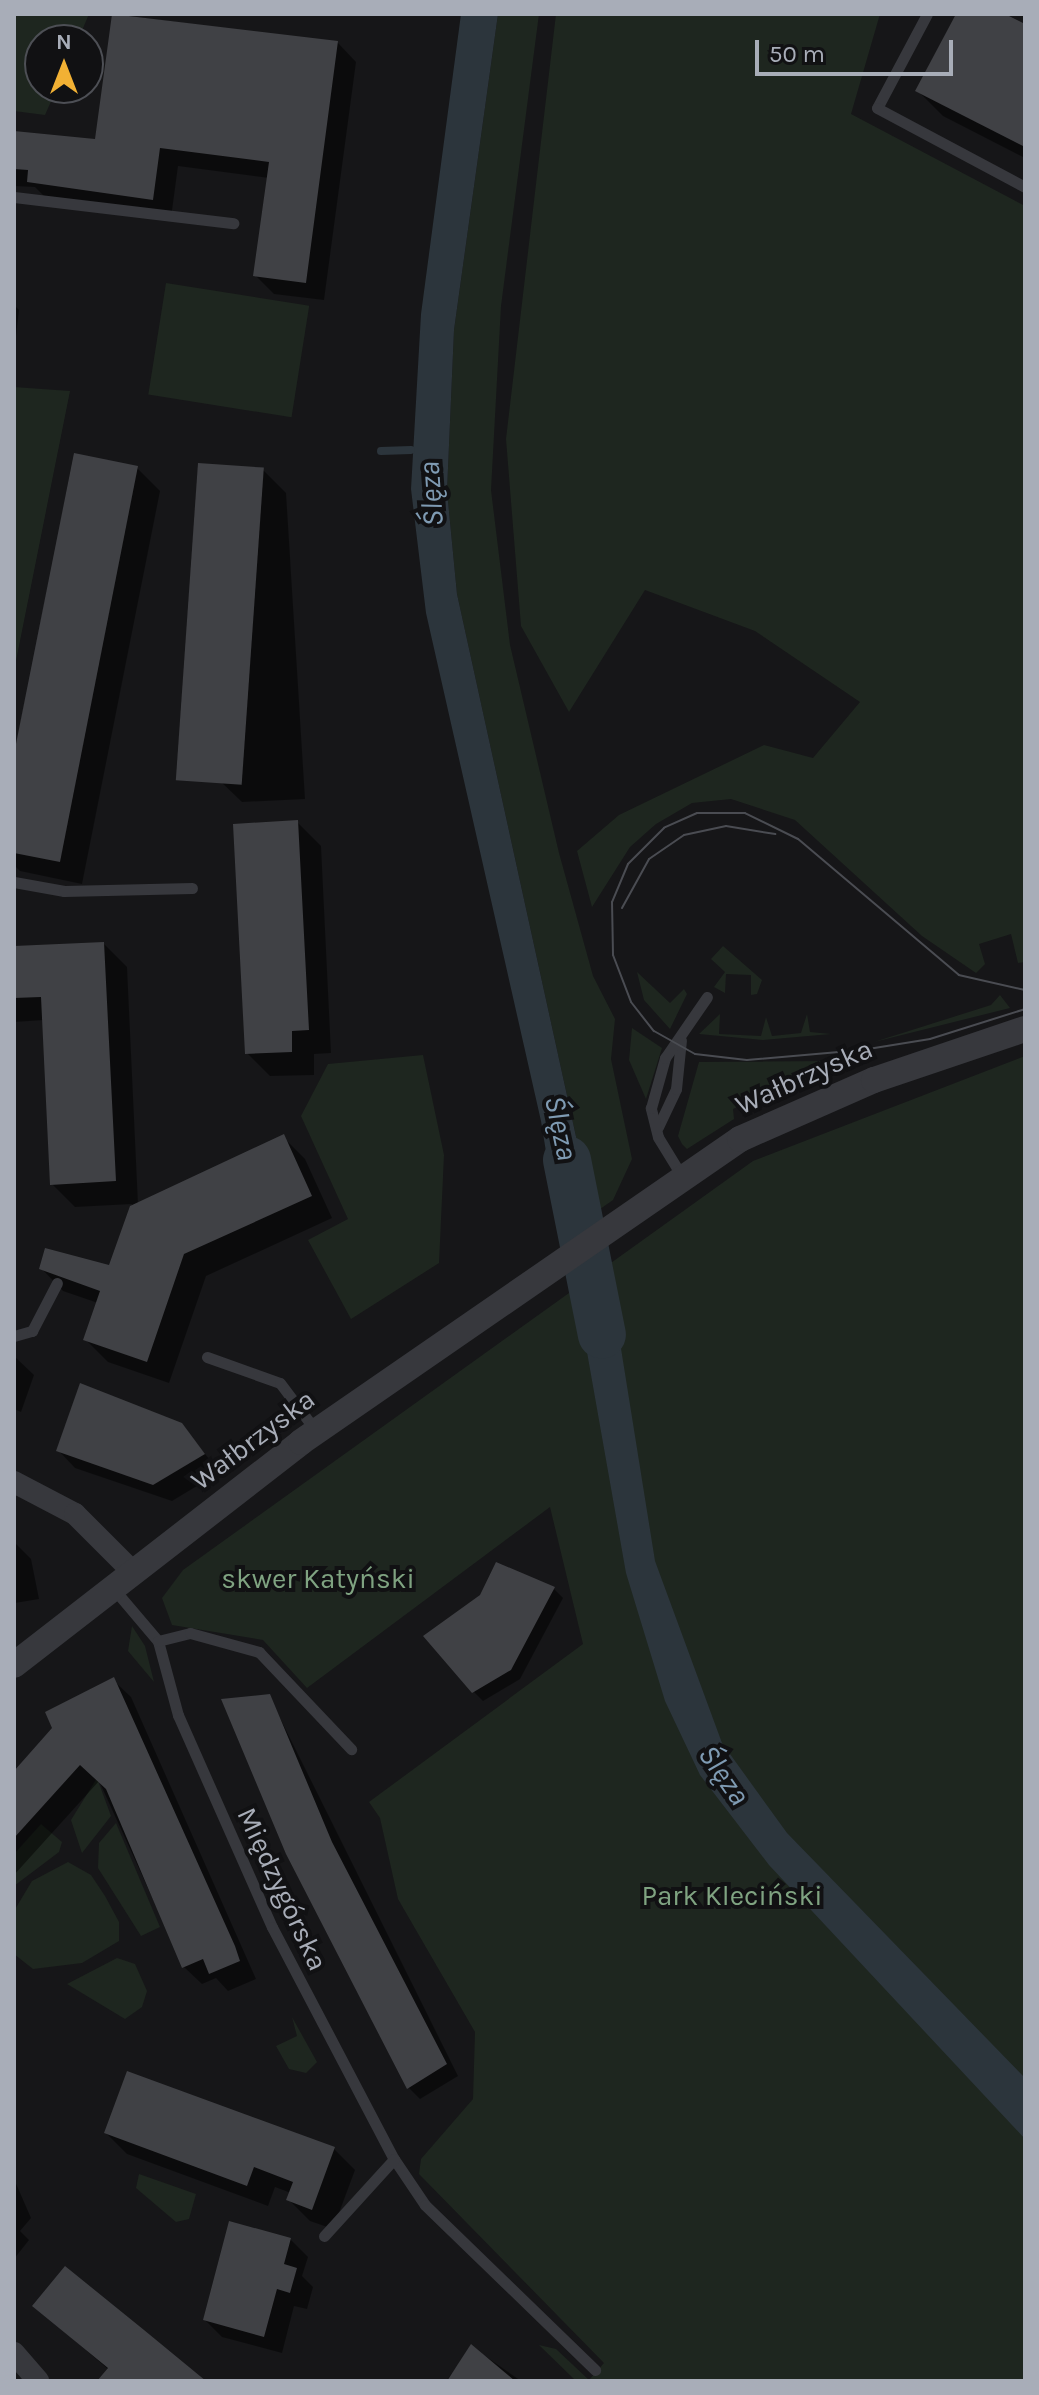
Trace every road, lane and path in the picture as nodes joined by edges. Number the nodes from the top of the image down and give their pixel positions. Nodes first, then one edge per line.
1 (927, 14) edge
2 (1025, 187) edge
3 (14, 197) edge
4 (233, 223) dead end
5 (14, 882) edge
6 (192, 888) dead end
7 (707, 997) dead end
8 (1025, 1029) edge
9 (681, 1040) junction
10 (658, 1127) junction
11 (683, 1178) junction
12 (57, 1283) dead end
13 (14, 1336) edge
14 (207, 1357) dead end
15 (317, 1432) junction
16 (14, 1482) edge
17 (123, 1580) junction
18 (158, 1641) junction
19 (14, 1665) edge
20 (351, 1749) dead end
21 (394, 2159) junction
22 (324, 2236) dead end
23 (14, 2353) edge
24 (595, 2370) dead end
25 (38, 2381) edge

1 - 2 lane
3 - 4 lane
5 - 6 lane
7 - 9 lane
8 - 11 street, Wałbrzyska
9 - 10 lane
9 - 10 lane
10 - 11 lane
11 - 15 street, Wałbrzyska
12 - 13 lane
14 - 15 lane
15 - 17 street, Wałbrzyska
16 - 17 street
17 - 18 lane, Międzygórska
17 - 19 street, Wałbrzyska
18 - 20 lane
18 - 21 lane, Międzygórska
21 - 22 lane
21 - 24 lane, Międzygórska
23 - 25 street

